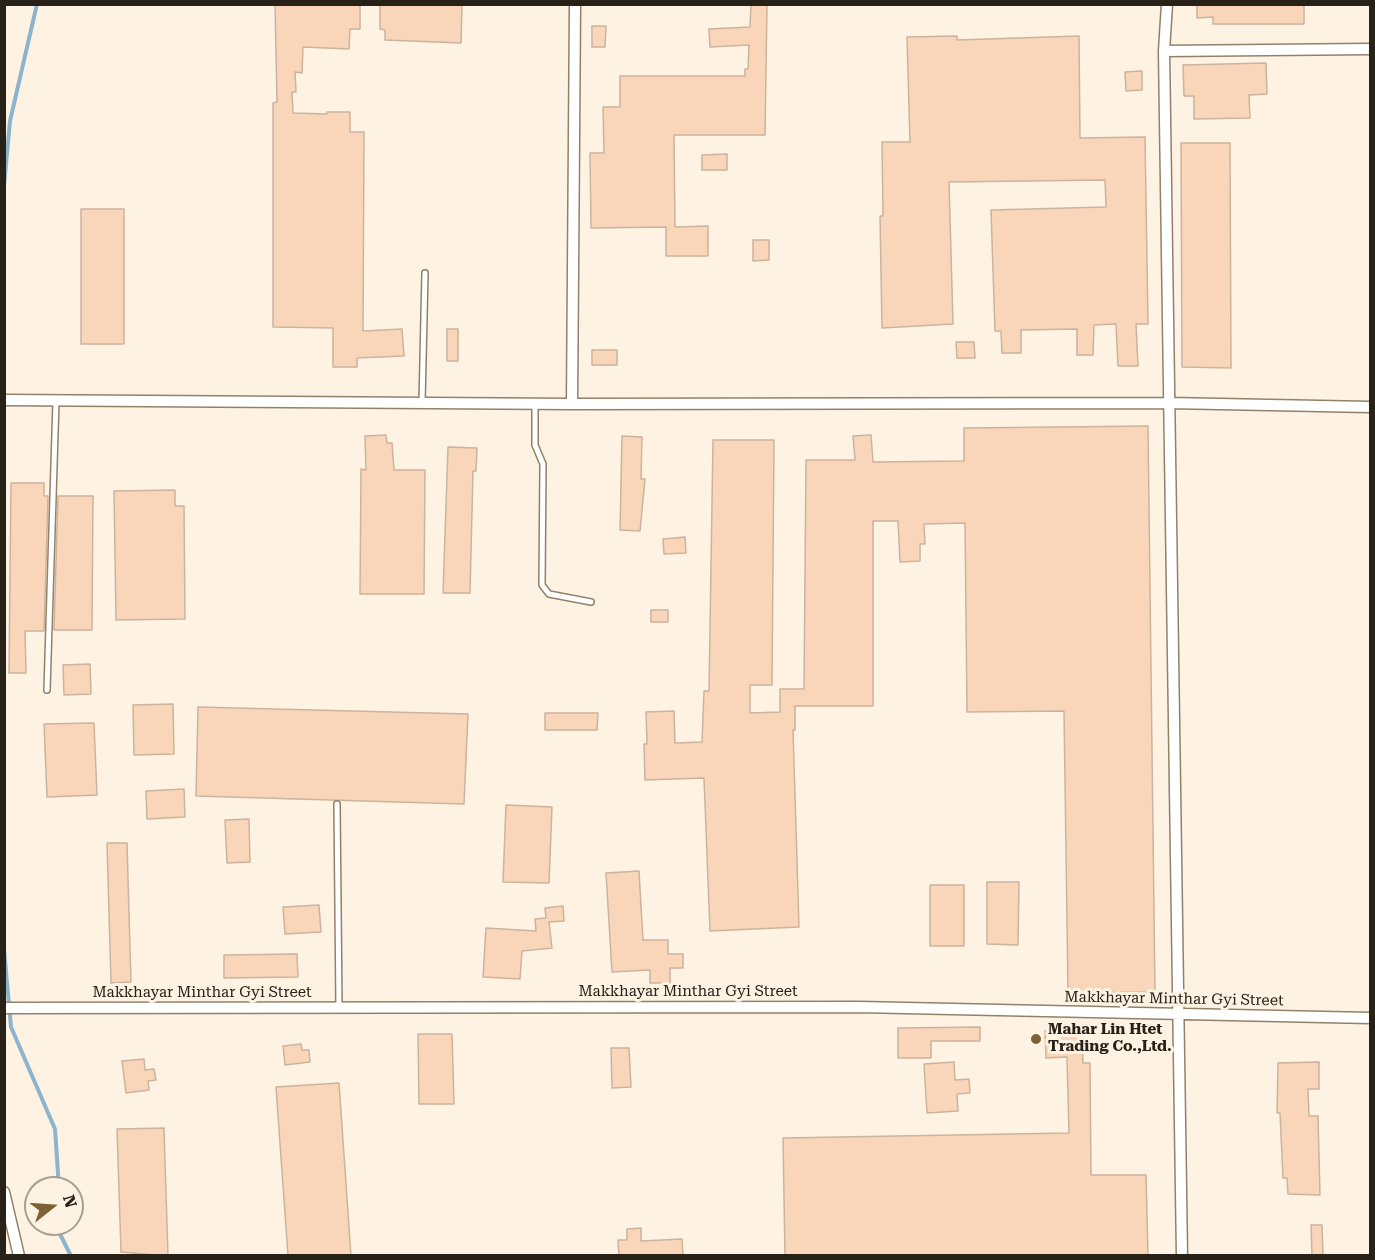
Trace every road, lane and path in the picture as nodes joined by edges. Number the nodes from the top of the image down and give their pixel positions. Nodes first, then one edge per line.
1 (575, 4) edge
2 (1167, 4) edge
3 (1371, 49) edge
4 (1164, 51) junction
5 (425, 273) dead end
6 (4, 400) edge
7 (56, 401) junction
8 (422, 403) junction
9 (1169, 403) junction
10 (535, 404) junction
11 (572, 404) junction
12 (1371, 407) edge
13 (591, 602) dead end
14 (47, 690) dead end
15 (337, 804) dead end
16 (4, 1008) edge
17 (339, 1008) junction
18 (1178, 1014) junction
19 (1371, 1018) edge
20 (4, 1192) edge
21 (20, 1256) edge
22 (1182, 1256) edge

1 - 11 street
2 - 4 street
3 - 4 street
4 - 9 street
5 - 8 lane
6 - 7 street
7 - 8 street
7 - 14 lane
8 - 10 street
9 - 11 street
9 - 12 street
9 - 18 street
10 - 11 street
10 - 13 lane
15 - 17 lane
16 - 17 street, Makkhayar Minthar Gyi Street
17 - 18 street, Makkhayar Minthar Gyi Street
18 - 19 street, Makkhayar Minthar Gyi Street
18 - 22 street
20 - 21 street

